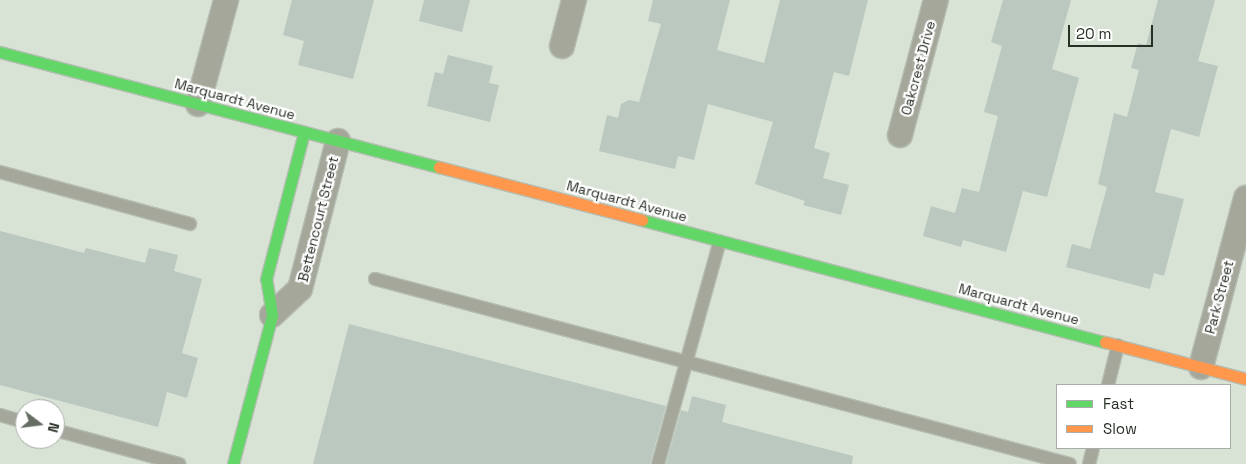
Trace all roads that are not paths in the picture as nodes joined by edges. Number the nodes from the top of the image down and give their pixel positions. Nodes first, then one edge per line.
1 (226, 0) edge
2 (574, 0) edge
3 (936, 0) edge
4 (562, 46) dead end
5 (0, 52) edge
6 (198, 104) junction
7 (304, 132) junction
8 (900, 135) dead end
9 (338, 141) junction
10 (0, 172) edge
11 (1246, 198) edge
12 (190, 224) dead end
13 (720, 241) junction
14 (375, 279) dead end
15 (272, 315) junction
16 (1118, 346) junction
17 (686, 363) junction
18 (1201, 367) junction
19 (1246, 379) edge
20 (1108, 384) edge
21 (0, 415) edge
22 (15, 419) edge
23 (65, 433) edge
24 (1093, 449) edge
25 (179, 464) edge
26 (233, 464) edge
27 (658, 464) edge
28 (1070, 464) edge
29 (1089, 464) edge

1 - 6 street
2 - 4 street
3 - 8 street, Oakcrest Drive
5 - 6 main road, Marquardt Avenue
6 - 7 main road, Marquardt Avenue
7 - 9 main road, Marquardt Avenue
7 - 15 main road
9 - 13 main road, Marquardt Avenue
9 - 15 street, Bettencourt Street
10 - 12 lane
11 - 18 street, Park Street
13 - 16 main road, Marquardt Avenue
13 - 17 lane
14 - 17 lane
15 - 26 main road
16 - 18 main road, Marquardt Avenue
16 - 20 lane
17 - 27 lane
17 - 28 lane
18 - 19 main road, Marquardt Avenue
21 - 22 lane
23 - 25 lane
24 - 29 lane

